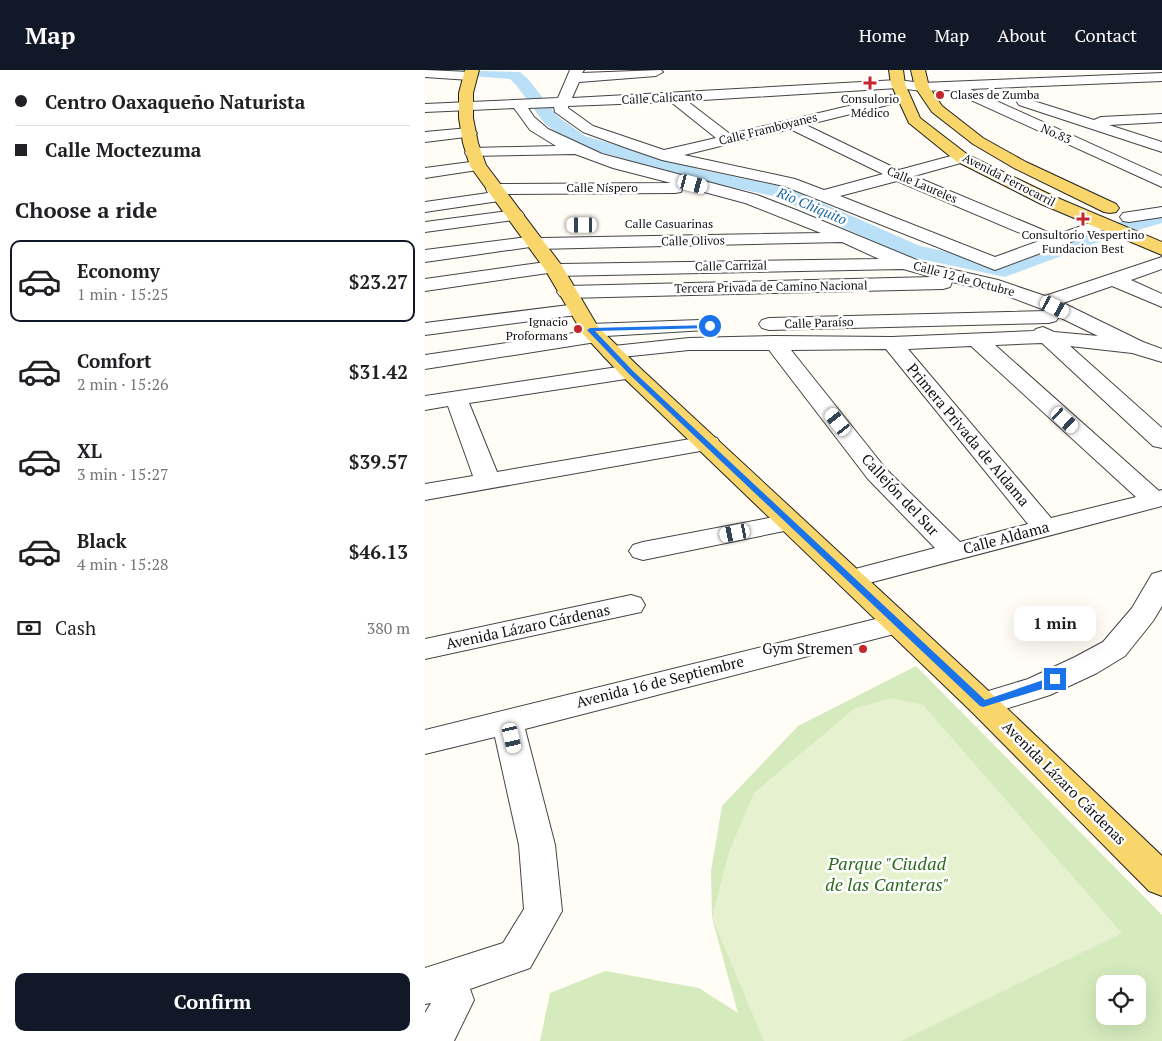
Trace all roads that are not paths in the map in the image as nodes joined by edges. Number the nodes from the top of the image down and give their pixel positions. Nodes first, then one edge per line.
1 (868, 70) edge
2 (918, 70) edge
3 (1043, 70) edge
4 (656, 71) edge
5 (425, 73) edge
6 (575, 74) edge
7 (1111, 74) edge
8 (1150, 75) edge
9 (747, 78) dead end
10 (1056, 82) junction
11 (899, 84) edge
12 (970, 85) junction
13 (877, 86) junction
14 (950, 86) junction
15 (922, 88) junction
16 (751, 92) junction
17 (1049, 96) dead end
18 (667, 98) junction
19 (1011, 98) junction
20 (563, 102) junction
21 (524, 103) junction
22 (793, 105) dead end
23 (425, 108) edge
24 (1159, 111) edge
25 (727, 120) dead end
26 (1082, 122) junction
27 (790, 123) junction
28 (425, 124) edge
29 (708, 124) junction
30 (425, 137) edge
31 (727, 139) junction
32 (1161, 146) edge
33 (578, 150) junction
34 (487, 155) edge
35 (662, 155) junction
36 (963, 158) junction
37 (585, 170) dead end
38 (642, 170) junction
39 (425, 173) edge
40 (897, 176) junction
41 (1162, 182) edge
42 (711, 188) junction
43 (825, 195) junction
44 (425, 207) edge
45 (813, 223) junction
46 (1130, 223) junction
47 (1159, 223) edge
48 (683, 224) dead end
49 (1105, 225) junction
50 (425, 227) edge
51 (849, 238) junction
52 (705, 240) junction
53 (1056, 242) junction
54 (1162, 249) edge
55 (425, 256) edge
56 (1162, 262) edge
57 (906, 264) junction
58 (704, 267) junction
59 (554, 269) junction
60 (1115, 280) junction
61 (974, 282) junction
62 (425, 285) edge
63 (1162, 301) edge
64 (1009, 317) junction
65 (1051, 317) junction
66 (589, 324) junction
67 (425, 329) edge
68 (1017, 337) junction
69 (977, 340) junction
70 (773, 342) junction
71 (892, 343) junction
72 (1135, 347) junction
73 (1162, 356) edge
74 (425, 362) edge
75 (631, 372) junction
76 (456, 398) junction
77 (425, 403) edge
78 (1162, 441) edge
79 (708, 443) junction
80 (488, 482) junction
81 (425, 492) edge
82 (1158, 499) edge
83 (790, 522) junction
84 (1045, 528) junction
85 (643, 551) dead end
86 (954, 552) junction
87 (850, 579) junction
88 (1162, 581) edge
89 (631, 605) dead end
90 (1152, 617) edge
91 (896, 624) junction
92 (425, 650) edge
93 (983, 704) junction
94 (507, 720) junction
95 (425, 742) edge
96 (1162, 880) edge
97 (433, 984) edge
98 (432, 1041) edge

1 - 13 street
2 - 15 main road, Avenida Ferrocarril
3 - 10 street
4 - 6 street
4 - 18 street
5 - 34 street
6 - 20 street
7 - 8 street
7 - 10 street
9 - 16 street
10 - 12 street
11 - 13 street, Calle Calicanto
11 - 15 street
11 - 27 street, Calle Framboyanes
11 - 36 main road, Avenida Ferrocarril
12 - 14 street
12 - 19 street
13 - 16 street, Calle Calicanto
13 - 22 street
14 - 15 street
14 - 41 street, No.83
15 - 46 main road, Avenida Ferrocarril
16 - 18 street, Calle Calicanto
17 - 19 street
18 - 20 street, Calle Calicanto
18 - 29 street
19 - 26 street
20 - 21 street, Calle Calicanto
20 - 35 street
21 - 33 street, Calle 12 de Octubre
21 - 34 street, Calle Calicanto
23 - 34 street, Calle Calicanto
24 - 26 street
25 - 29 street
26 - 32 street
27 - 31 street, Calle Framboyanes
27 - 40 street, Calle Laureles
28 - 34 street
29 - 31 street
30 - 34 street
31 - 35 street, Calle Framboyanes
33 - 34 street
33 - 38 street, Calle 12 de Octubre
34 - 39 street
34 - 42 street, Calle Níspero
34 - 44 street
34 - 50 street
34 - 52 street, Calle Olivos
34 - 55 street
34 - 59 main road, Avenida Lázaro Cárdenas
35 - 43 street
36 - 40 street
36 - 49 main road, Avenida Ferrocarril
37 - 38 street
38 - 42 street, Calle 12 de Octubre
40 - 43 street
40 - 53 street, Calle Laureles
42 - 45 street, Calle 12 de Octubre
43 - 53 street
45 - 48 street, Calle Casuarinas
45 - 51 street, Calle 12 de Octubre
46 - 47 main road, Avenida Ferrocarril
46 - 49 main road, Avenida Ferrocarril
46 - 54 main road, Avenida Ferrocarril
49 - 53 street
51 - 52 street, Calle Olivos
51 - 57 street, Calle 12 de Octubre
52 - 58 street
56 - 60 street
57 - 58 street, Calle Carrizal
57 - 61 street, Calle 12 de Octubre
58 - 59 street, Calle Carrizal
59 - 62 street, Calle Carrizal
59 - 66 main road, Avenida Lázaro Cárdenas
60 - 63 street
60 - 65 street
61 - 65 street, Calle 12 de Octubre
61 - 66 street, Tercera Privada de Camino Nacional
64 - 65 street, Calle Paraíso
64 - 66 street, Calle Paraíso
64 - 68 street
65 - 68 street, Calle 12 de Octubre
65 - 72 street, Calle 12 de Octubre
65 - 72 street, Calle 12 de Octubre
65 - 78 street
66 - 67 street
66 - 70 street, Calle 12 de Octubre
66 - 74 street
66 - 75 main road, Avenida Lázaro Cárdenas
68 - 69 street, Calle 12 de Octubre
69 - 71 street, Calle 12 de Octubre
69 - 82 street
70 - 71 street, Calle 12 de Octubre
70 - 86 street, Callejón del Sur
71 - 84 street, Primera Privada de Aldama
72 - 73 street, Calle 12 de Octubre
75 - 76 street
75 - 79 main road, Avenida Lázaro Cárdenas
76 - 77 street
76 - 80 street
79 - 80 street
79 - 83 main road, Avenida Lázaro Cárdenas
80 - 81 street
82 - 84 street, Calle Aldama
83 - 85 street
83 - 87 main road, Avenida Lázaro Cárdenas
84 - 86 street, Calle Aldama
86 - 87 street, Calle Aldama
87 - 91 main road, Avenida Lázaro Cárdenas
88 - 90 street
89 - 92 street, Avenida Lázaro Cárdenas
90 - 93 street
91 - 93 main road, Avenida Lázaro Cárdenas
91 - 94 street, Avenida 16 de Septiembre
93 - 96 main road, Avenida Lázaro Cárdenas
94 - 95 street, Avenida 16 de Septiembre
94 - 97 street
97 - 98 street

